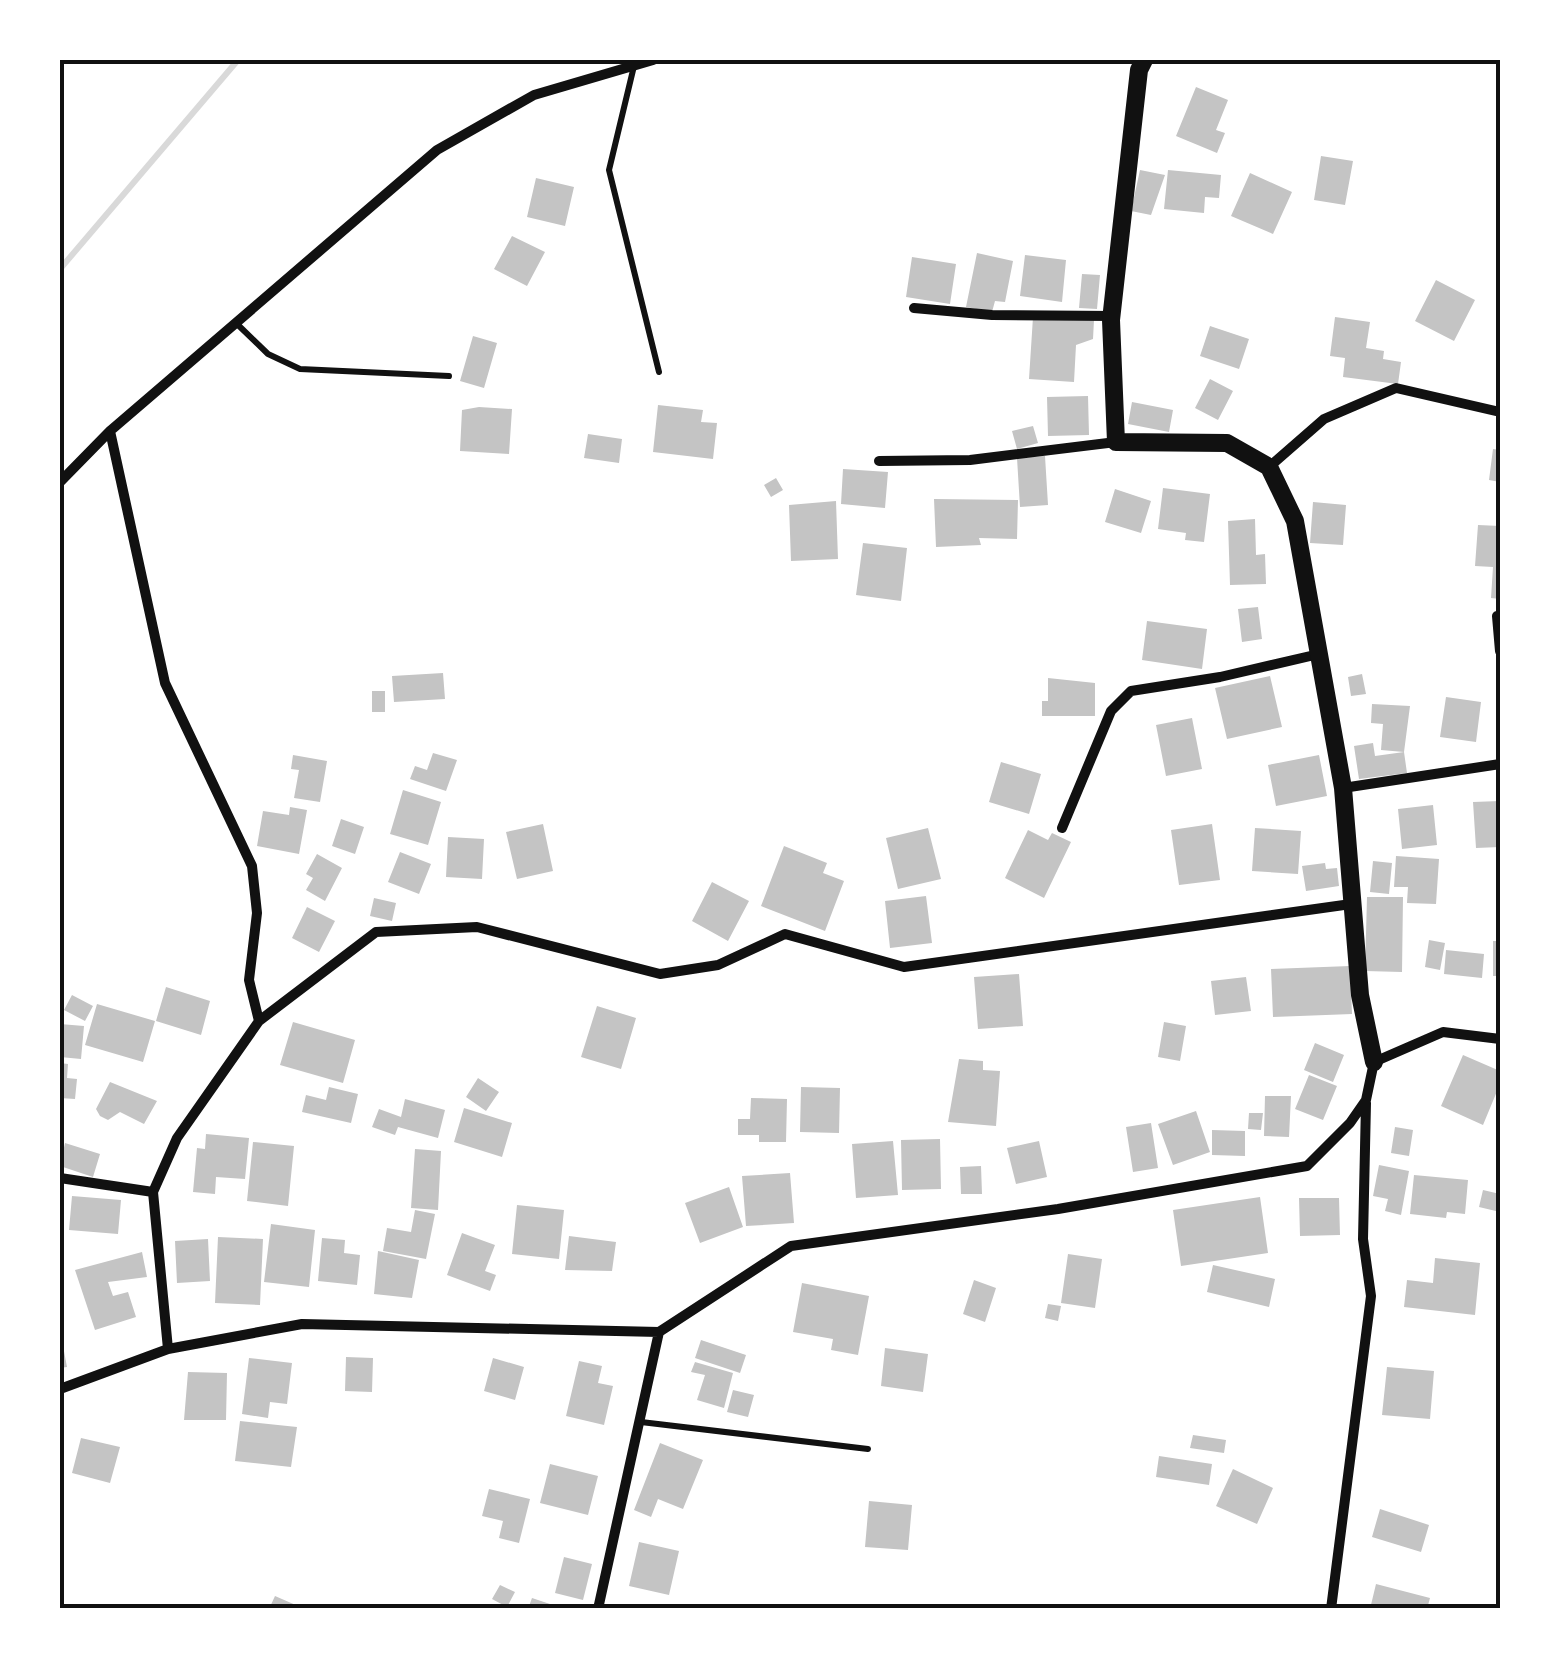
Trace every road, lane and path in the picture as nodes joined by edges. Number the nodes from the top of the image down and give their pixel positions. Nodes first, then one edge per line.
1 (653, 60) edge
2 (1144, 60) edge
3 (634, 66) junction
4 (914, 308) dead end
5 (1112, 316) junction
6 (236, 323) junction
7 (659, 372) dead end
8 (449, 376) dead end
9 (1500, 412) edge
10 (110, 431) junction
11 (1116, 442) junction
12 (879, 461) dead end
13 (1269, 468) junction
14 (60, 482) edge
15 (1497, 616) dead end
16 (1500, 650) edge
17 (1319, 654) junction
18 (1500, 764) edge
19 (1343, 788) junction
20 (1062, 828) dead end
21 (1351, 904) junction
22 (258, 1021) junction
23 (1500, 1038) edge
24 (1374, 1062) junction
25 (1366, 1100) junction
26 (60, 1178) edge
27 (154, 1192) junction
28 (659, 1332) junction
29 (168, 1349) junction
30 (60, 1389) edge
31 (639, 1422) junction
32 (868, 1449) dead end
33 (598, 1609) edge
34 (1331, 1609) edge

1 - 3 street
2 - 5 street
3 - 6 street
3 - 7 lane
4 - 5 street
5 - 11 street
6 - 8 lane
6 - 10 street
9 - 13 street
10 - 14 street
10 - 22 street
11 - 12 street
11 - 13 street
13 - 17 street
15 - 16 street
17 - 19 street
17 - 20 street
18 - 19 street
19 - 21 street
21 - 22 street
21 - 24 street
22 - 27 street
23 - 24 street
24 - 25 street
25 - 28 street
25 - 34 street
26 - 27 street
27 - 29 street
28 - 29 street
28 - 31 street
29 - 30 street
31 - 32 lane
31 - 33 street

